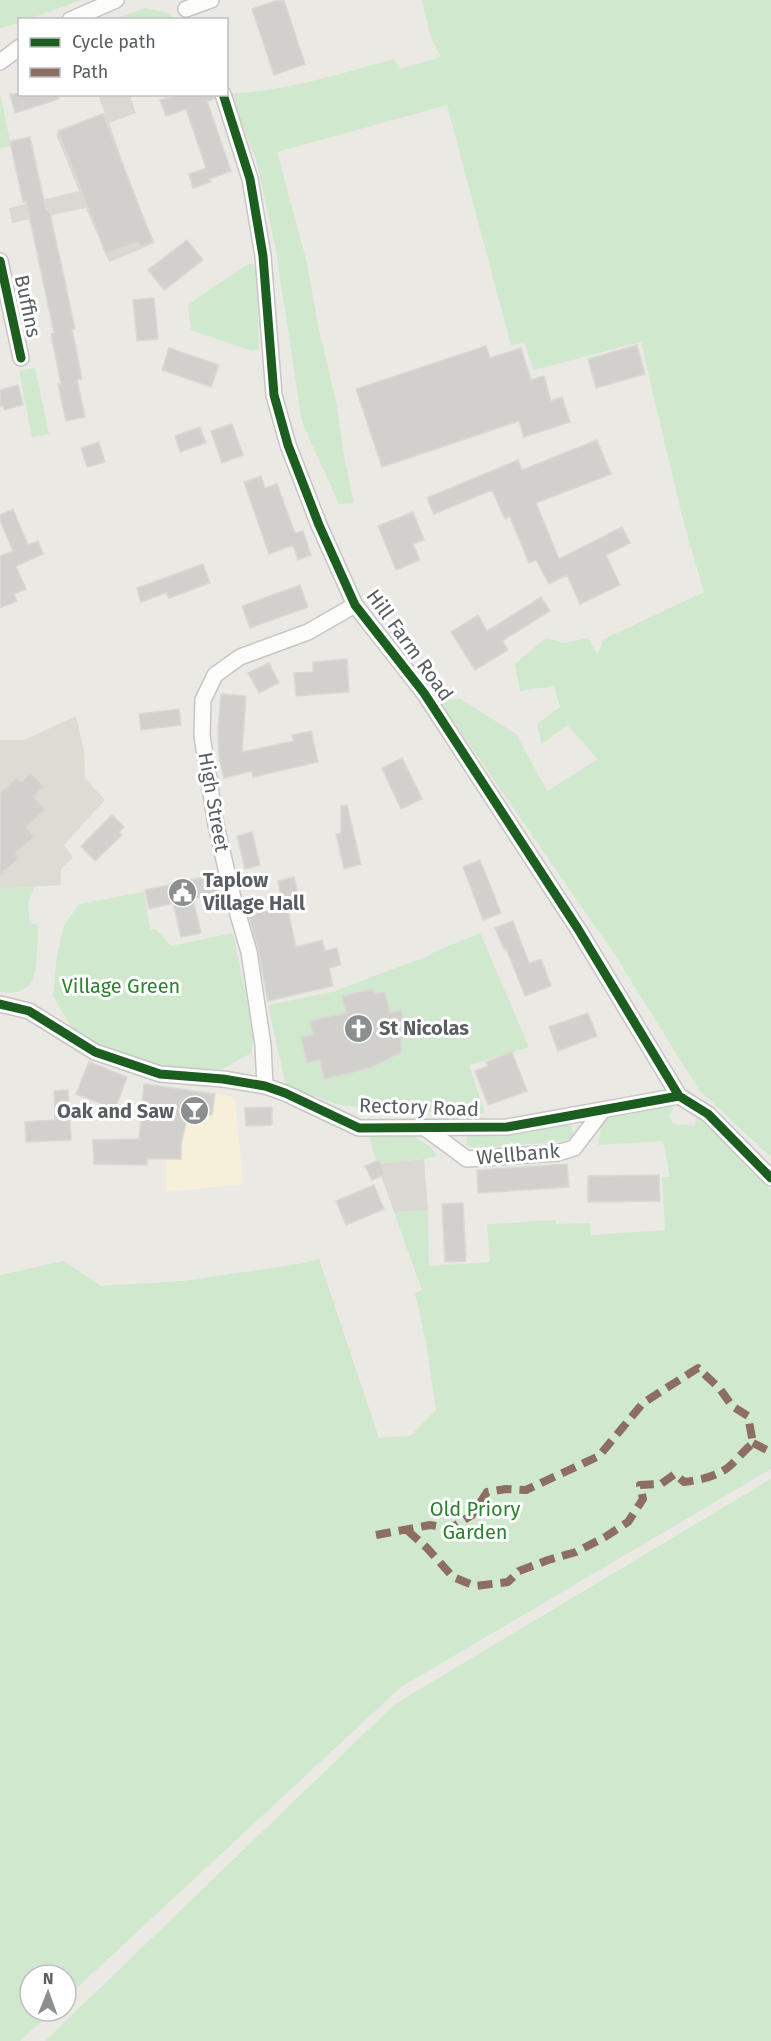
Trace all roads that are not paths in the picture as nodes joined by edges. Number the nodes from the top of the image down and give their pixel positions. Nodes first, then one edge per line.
1 (116, 0) edge
2 (210, 0) edge
3 (186, 10) edge
4 (75, 18) edge
5 (18, 48) edge
6 (0, 62) edge
7 (224, 96) edge
8 (0, 261) edge
9 (21, 358) dead end
10 (356, 605) junction
11 (0, 1004) edge
12 (265, 1086) junction
13 (680, 1096) junction
14 (603, 1110) junction
15 (425, 1128) junction
16 (771, 1178) edge

1 - 4 street
2 - 3 street
5 - 6 street
7 - 10 street, Hill Farm Road
8 - 9 street, Buffins
10 - 12 street, High Street
10 - 13 street, Hill Farm Road
11 - 12 street, Rectory Road
12 - 15 street, Rectory Road
13 - 14 street, Rectory Road
13 - 16 street
14 - 15 street, Rectory Road
14 - 15 street, Wellbank

